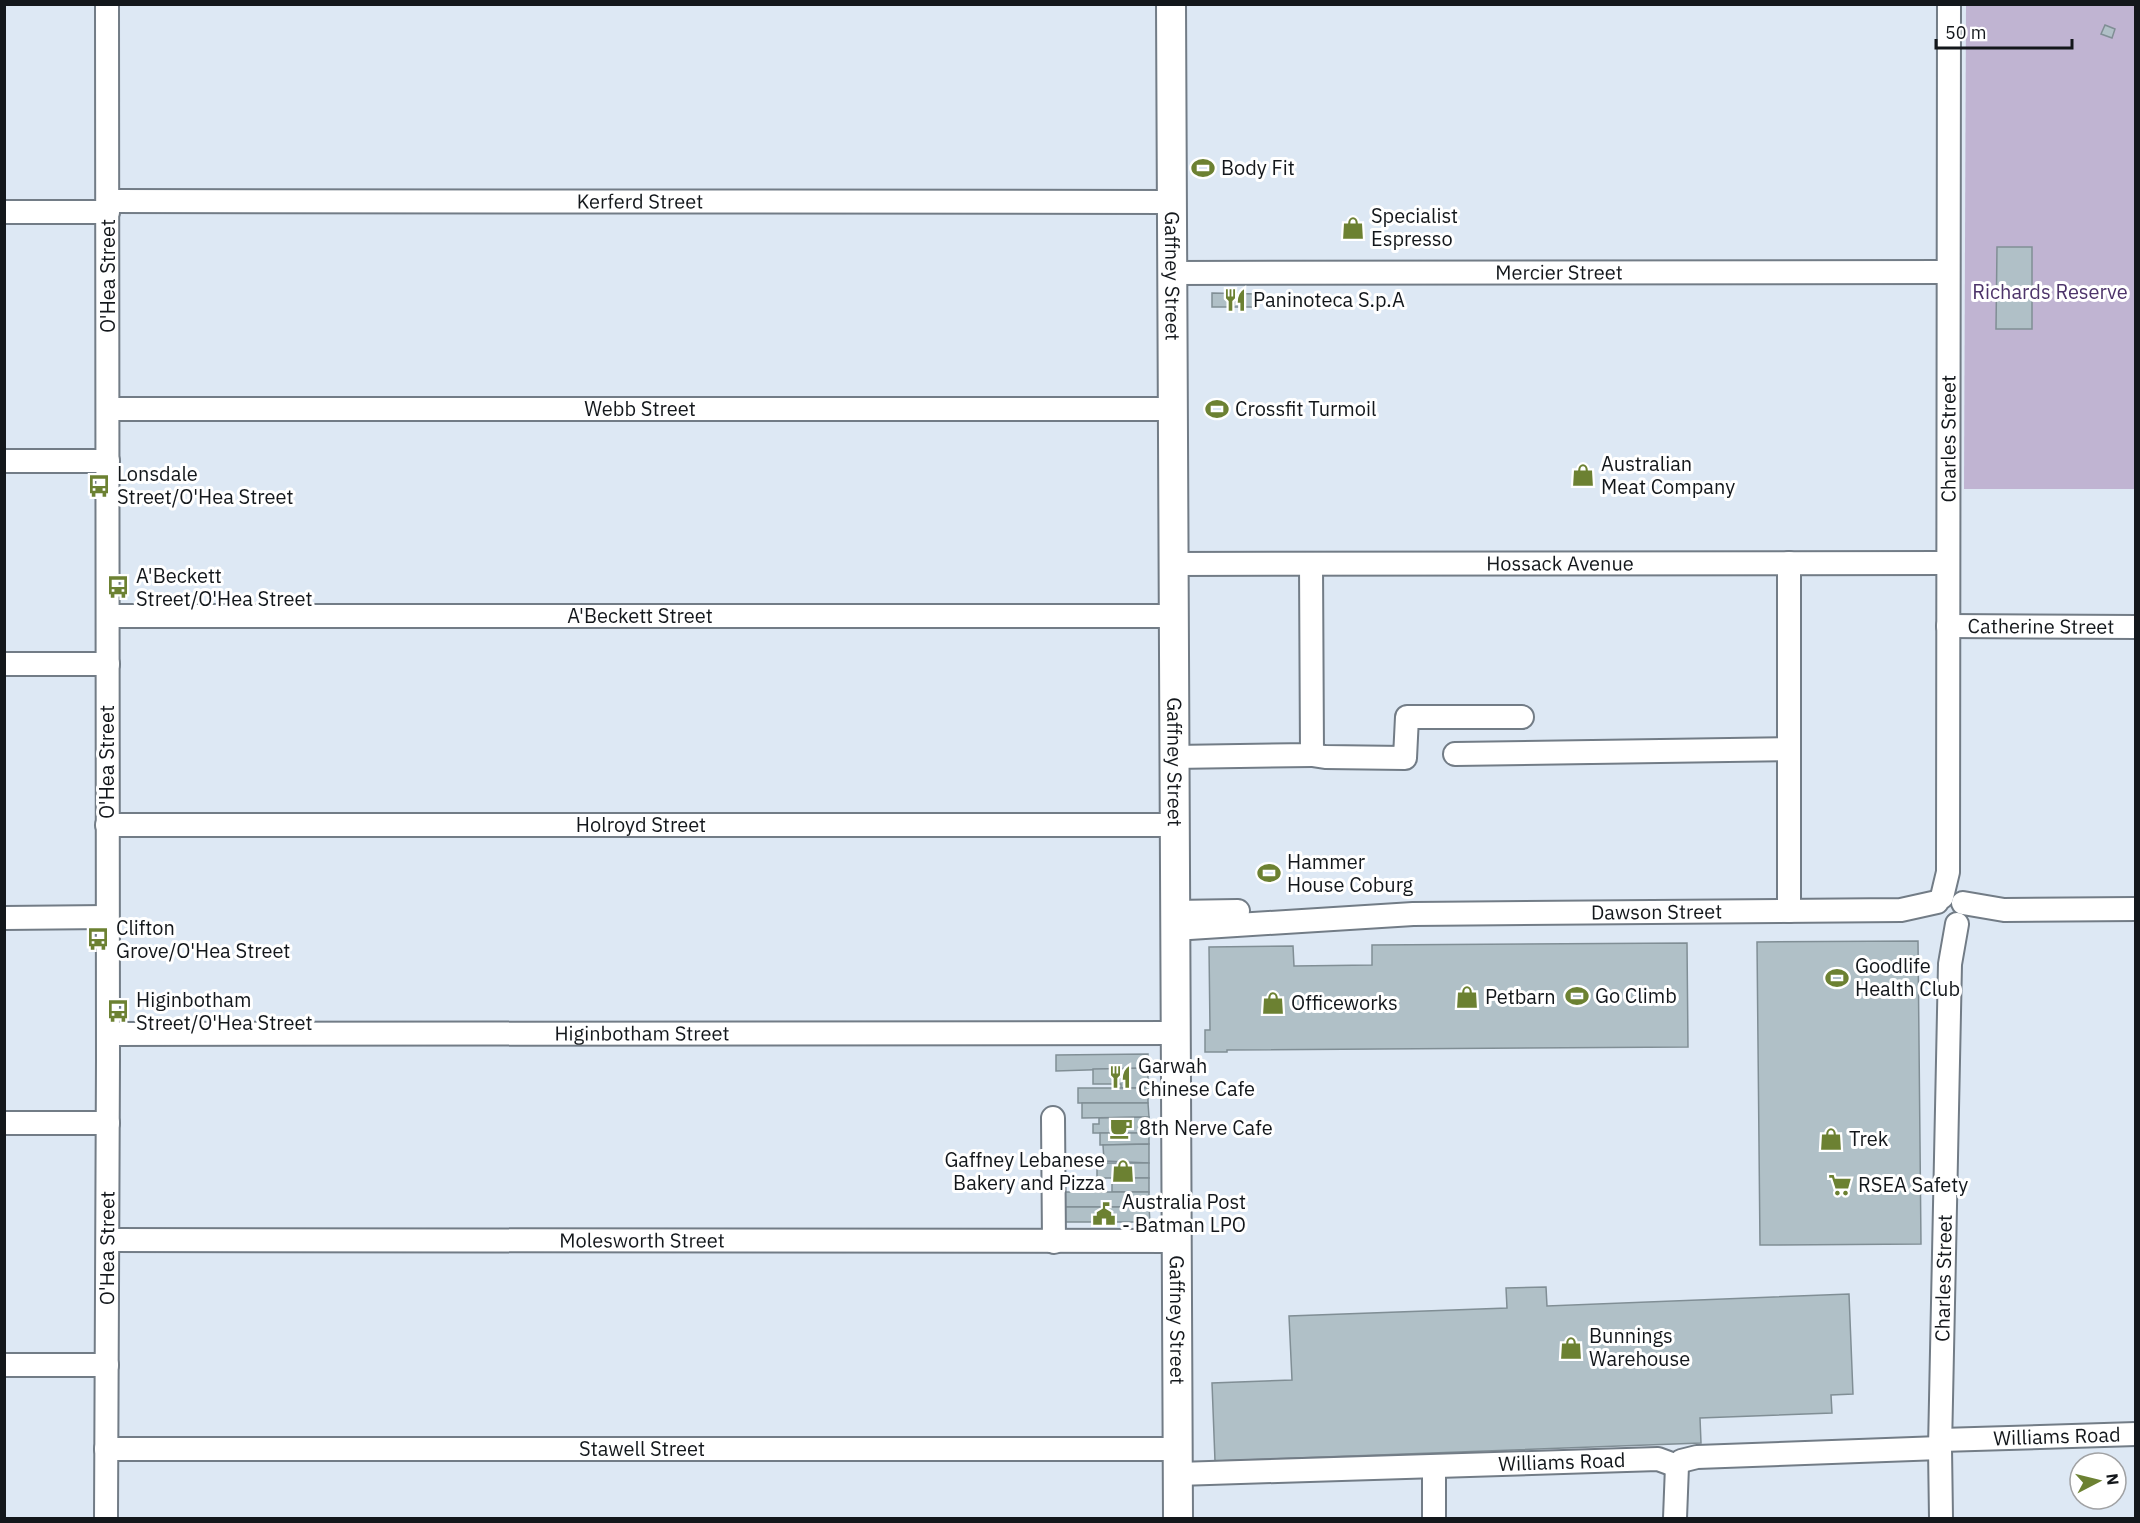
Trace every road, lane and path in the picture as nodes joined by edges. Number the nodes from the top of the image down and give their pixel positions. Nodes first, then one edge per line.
1 (107, 4) edge
2 (1171, 4) edge
3 (1949, 4) edge
4 (1171, 202) junction
5 (108, 206) junction
6 (4, 212) edge
7 (1948, 272) junction
8 (1172, 273) junction
9 (108, 409) junction
10 (1172, 409) junction
11 (4, 461) edge
12 (108, 461) junction
13 (1790, 563) junction
14 (1948, 563) junction
15 (1173, 564) junction
16 (1311, 564) junction
17 (108, 616) junction
18 (1173, 616) junction
19 (1948, 626) junction
20 (2136, 627) edge
21 (4, 664) edge
22 (108, 664) junction
23 (1522, 717) dead end
24 (1789, 749) junction
25 (1455, 754) dead end
26 (1312, 755) junction
27 (1174, 756) junction
28 (107, 825) junction
29 (1174, 825) junction
30 (2136, 909) edge
31 (1949, 910) junction
32 (1789, 911) junction
33 (108, 917) junction
34 (4, 918) edge
35 (1174, 921) junction
36 (1175, 1033) junction
37 (108, 1034) junction
38 (1053, 1118) dead end
39 (4, 1123) edge
40 (108, 1123) junction
41 (108, 1240) junction
42 (1177, 1241) junction
43 (1054, 1242) junction
44 (4, 1365) edge
45 (107, 1365) junction
46 (2136, 1434) edge
47 (1941, 1444) junction
48 (106, 1449) junction
49 (1178, 1462) junction
50 (1677, 1466) junction
51 (1434, 1467) junction
52 (106, 1518) edge
53 (1178, 1518) edge
54 (1434, 1518) edge
55 (1676, 1518) edge
56 (1941, 1518) edge

1 - 5 street, O'Hea Street
2 - 4 main road, Gaffney Street
3 - 7 street, Charles Street
4 - 5 street, Kerferd Street
4 - 8 main road, Gaffney Street
5 - 6 street, Kerferd Street
5 - 9 street, O'Hea Street
7 - 8 street, Mercier Street
7 - 14 street, Charles Street
8 - 10 main road, Gaffney Street
9 - 10 street, Webb Street
9 - 12 street, O'Hea Street
10 - 15 main road, Gaffney Street
11 - 12 street
12 - 17 street, O'Hea Street
13 - 14 street, Hossack Avenue
13 - 16 street, Hossack Avenue
13 - 24 street
14 - 19 street, Charles Street
15 - 16 street, Hossack Avenue
15 - 18 main road, Gaffney Street
16 - 26 street
17 - 18 street, A'Beckett Street
17 - 22 street, O'Hea Street
18 - 27 main road, Gaffney Street
19 - 20 street, Catherine Street
19 - 31 street, Charles Street
21 - 22 street
22 - 28 street, O'Hea Street
23 - 26 street
24 - 25 street
24 - 32 street
26 - 27 street
27 - 29 main road, Gaffney Street
28 - 29 street, Holroyd Street
28 - 33 street, O'Hea Street
29 - 35 main road, Gaffney Street
30 - 31 street, Dawson Street
31 - 32 street, Dawson Street
31 - 47 street, Charles Street
32 - 35 street, Dawson Street
33 - 34 street
33 - 37 street, O'Hea Street
35 - 36 main road, Gaffney Street
36 - 37 street, Higinbotham Street
36 - 42 main road, Gaffney Street
37 - 40 street, O'Hea Street
38 - 43 street
39 - 40 street
40 - 41 street, O'Hea Street
41 - 43 street, Molesworth Street
41 - 45 street, O'Hea Street
42 - 43 street, Molesworth Street
42 - 49 main road, Gaffney Street
44 - 45 street
45 - 48 street, O'Hea Street
46 - 47 street, Williams Road
47 - 50 street, Williams Road
47 - 56 street, Charles Street
48 - 49 street, Stawell Street
48 - 52 street, O'Hea Street
49 - 51 street, Williams Road
49 - 53 main road, Gaffney Street
50 - 51 street, Williams Road
50 - 55 street
51 - 54 street

